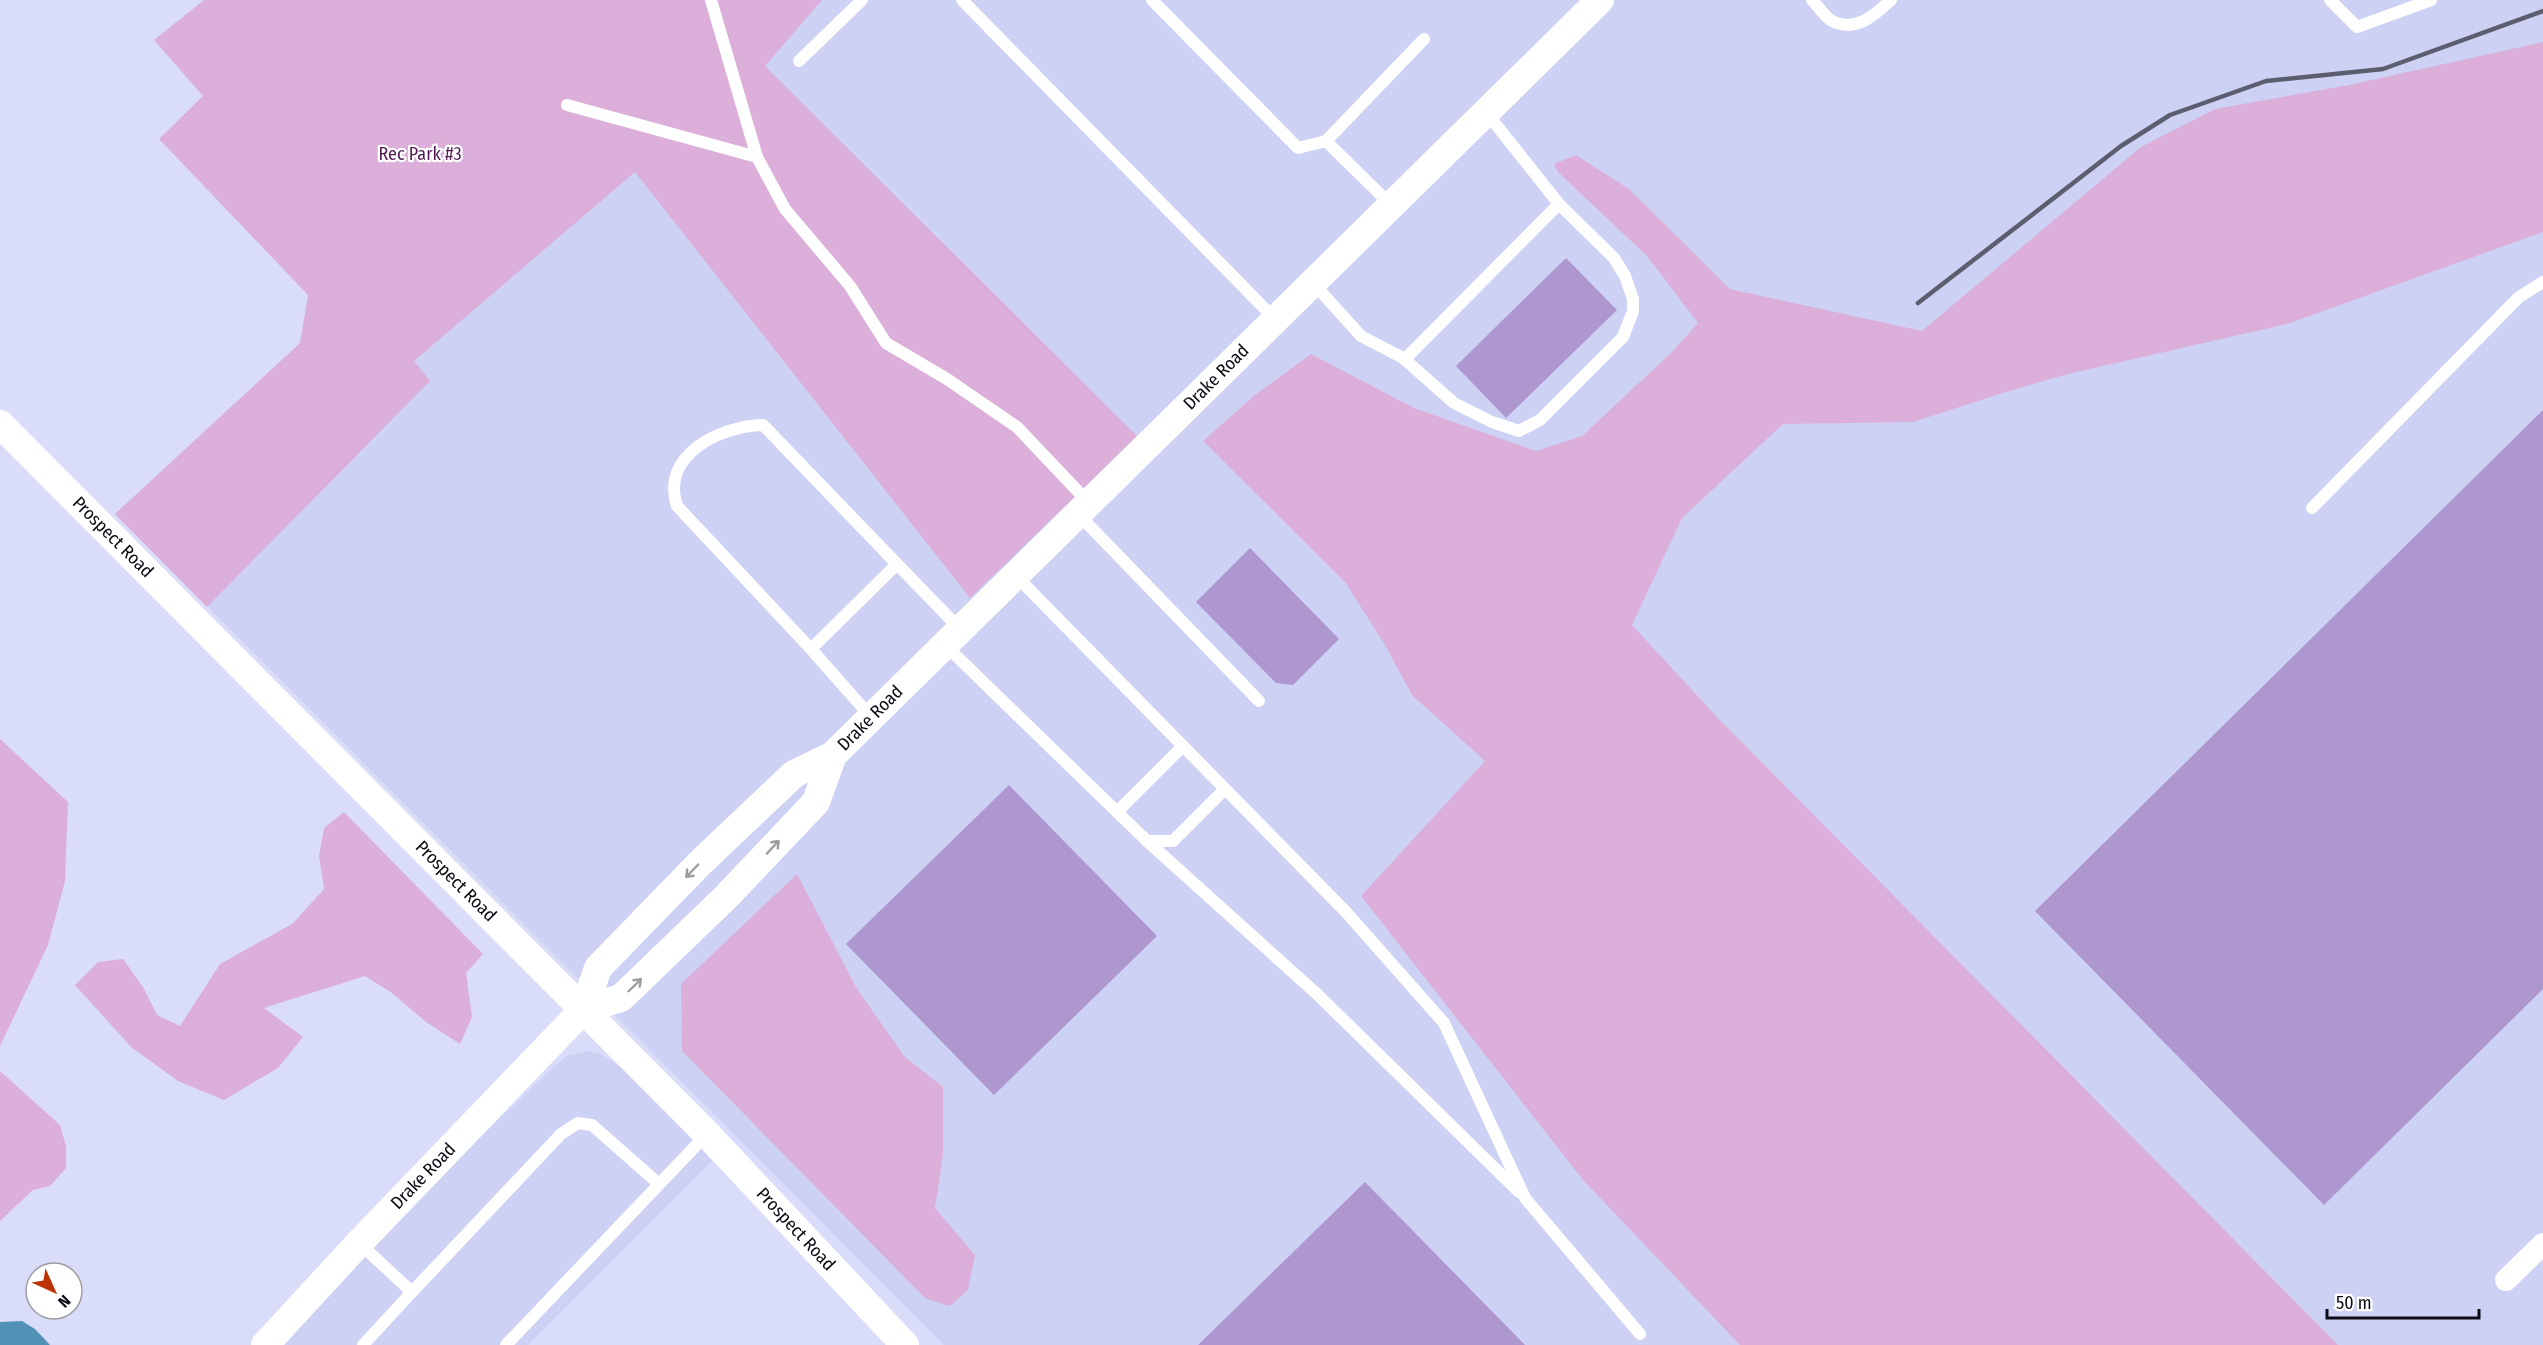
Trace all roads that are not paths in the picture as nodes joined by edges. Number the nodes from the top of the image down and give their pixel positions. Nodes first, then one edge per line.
1 (711, 0) edge
2 (862, 0) edge
3 (962, 0) edge
4 (1152, 0) edge
5 (1600, 0) edge
6 (1812, 0) edge
7 (1891, 0) edge
8 (2330, 0) edge
9 (2431, 0) edge
10 (1424, 39) dead end
11 (799, 61) dead end
12 (567, 105) dead end
13 (1486, 112) junction
14 (1326, 141) junction
15 (757, 157) junction
16 (1559, 204) junction
17 (1391, 205) junction
18 (2543, 282) edge
19 (1312, 283) junction
20 (1275, 319) junction
21 (1402, 357) junction
22 (0, 424) edge
23 (1083, 508) junction
24 (2312, 508) dead end
25 (897, 564) junction
26 (1015, 575) junction
27 (952, 637) junction
28 (811, 649) junction
29 (1259, 701) dead end
30 (871, 717) junction
31 (1183, 746) junction
32 (833, 755) junction
33 (1225, 789) junction
34 (1117, 812) junction
35 (1146, 841) junction
36 (584, 1010) junction
37 (707, 1134) junction
38 (659, 1184) junction
39 (1525, 1198) junction
40 (358, 1243) junction
41 (2543, 1244) edge
42 (2506, 1280) dead end
43 (412, 1292) junction
44 (1640, 1334) dead end
45 (265, 1345) edge
46 (363, 1345) edge
47 (506, 1345) edge
48 (906, 1345) edge

1 - 15 lane
2 - 11 lane
3 - 20 lane
4 - 14 lane
5 - 13 street, Drake Road
6 - 7 lane
8 - 9 lane
10 - 14 lane
12 - 15 lane
13 - 16 lane
13 - 17 street, Drake Road
14 - 17 lane
15 - 23 lane
16 - 21 lane
16 - 21 lane
17 - 19 street, Drake Road
18 - 24 lane
19 - 20 street, Drake Road
19 - 21 lane
20 - 23 street, Drake Road
22 - 36 street, Prospect Road
23 - 26 street, Drake Road
23 - 29 lane
25 - 27 lane
25 - 28 lane
25 - 28 lane
26 - 27 street, Drake Road
26 - 31 lane
27 - 30 street, Drake Road
27 - 34 lane
28 - 30 lane
30 - 32 street, Drake Road
31 - 33 lane
31 - 34 lane
32 -> 36 street, Drake Road
36 -> 32 street, Drake Road
33 - 35 lane
33 - 39 lane
34 - 35 lane
35 - 39 lane
36 - 37 street, Prospect Road
36 - 40 street, Drake Road
37 - 38 lane
37 - 48 street, Prospect Road
38 - 43 lane
38 - 47 lane
39 - 44 lane
40 - 43 lane
40 - 45 street, Drake Road
41 - 42 street
43 - 46 lane

